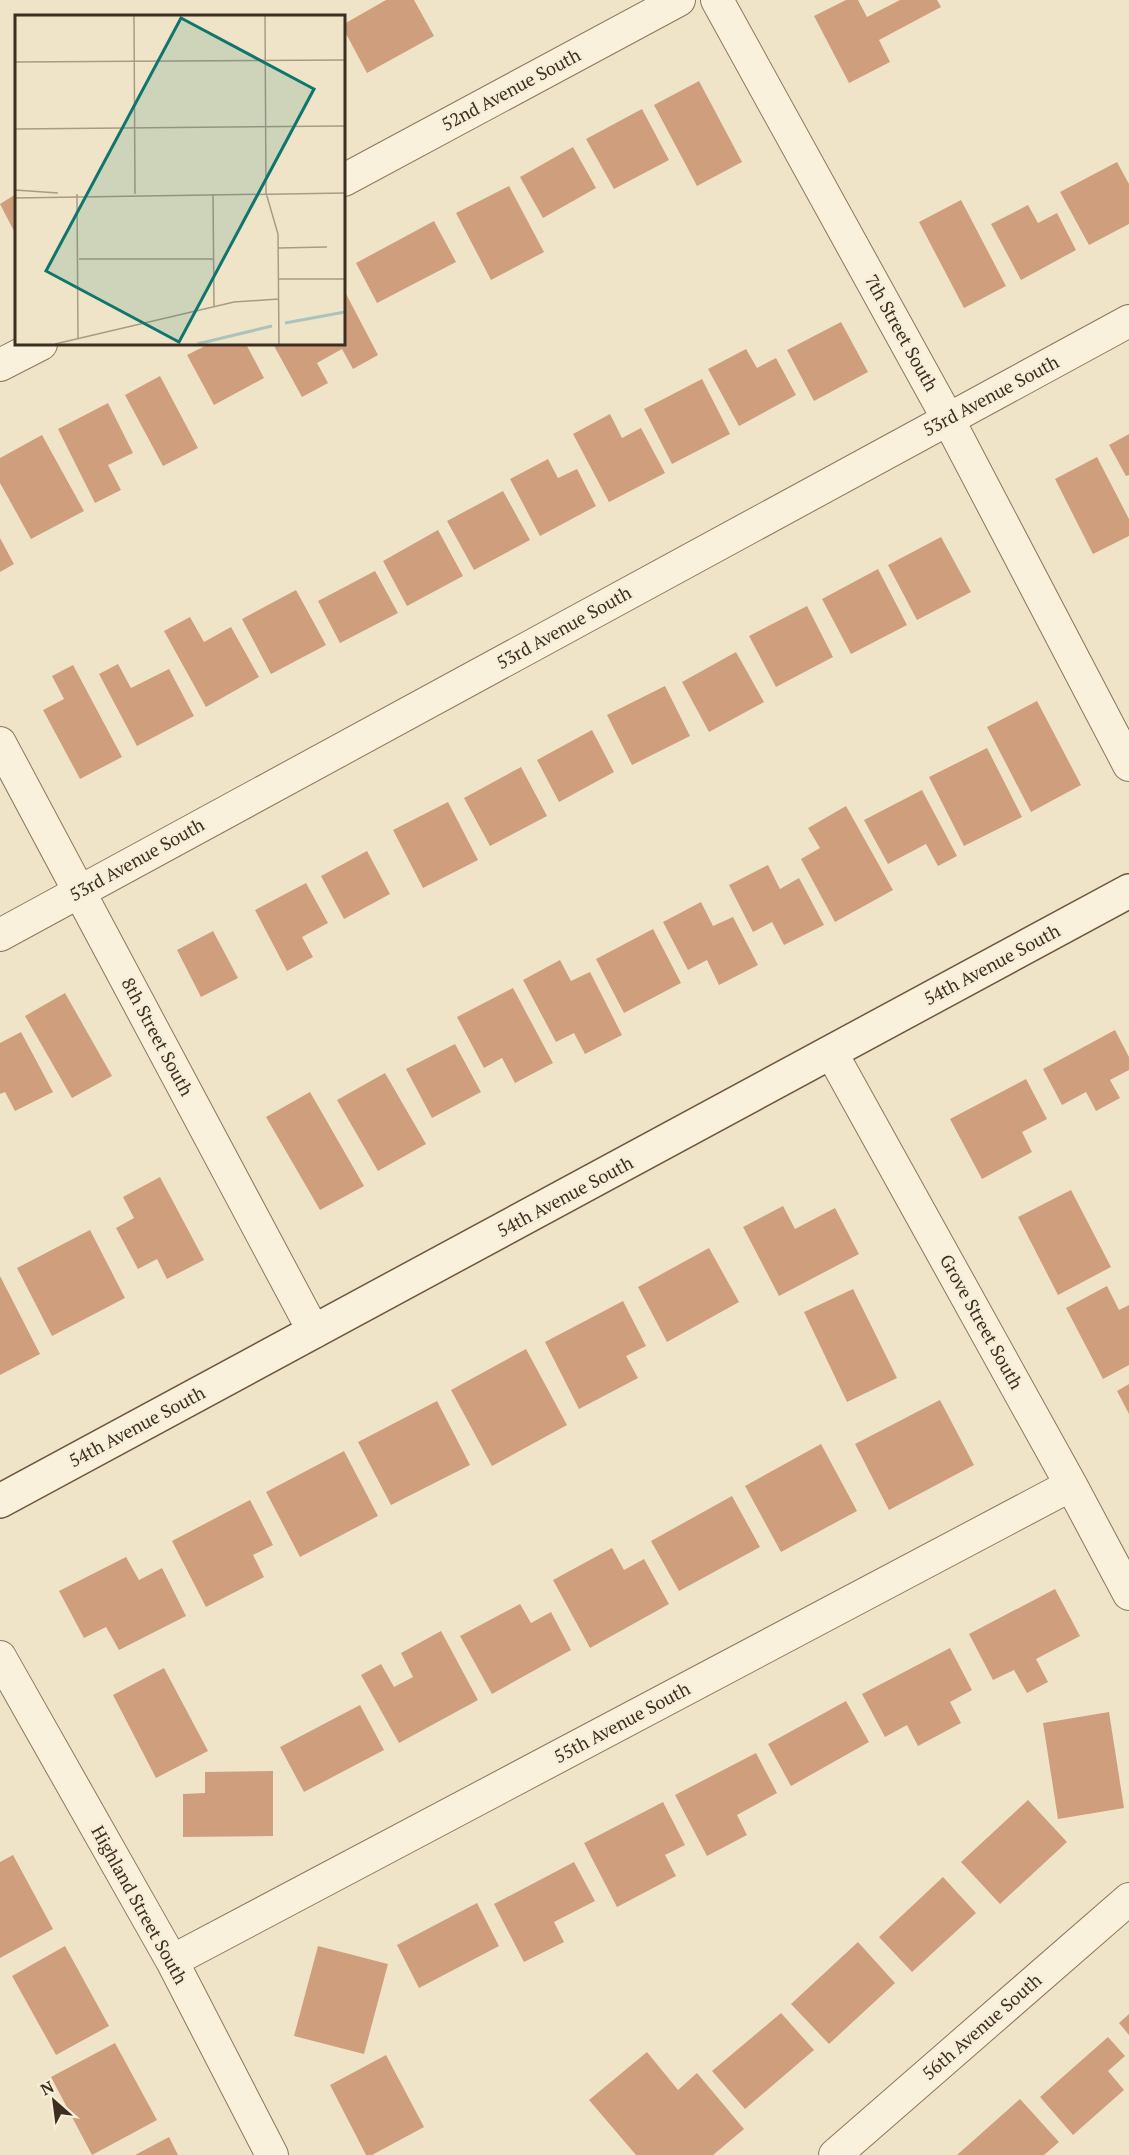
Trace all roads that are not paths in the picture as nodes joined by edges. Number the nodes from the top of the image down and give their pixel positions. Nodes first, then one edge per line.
1 (679, 0) edge
2 (717, 0) edge
3 (345, 179) edge
4 (1129, 321) edge
5 (39, 345) edge
6 (0, 365) edge
7 (948, 419) junction
8 (0, 743) edge
9 (1129, 765) edge
10 (1129, 891) edge
11 (80, 892) junction
12 (0, 935) edge
13 (831, 1052) junction
14 (314, 1332) junction
15 (1071, 1485) junction
16 (0, 1501) edge
17 (1129, 1593) edge
18 (0, 1657) edge
19 (1129, 1899) edge
20 (172, 1961) junction
21 (272, 2155) edge
22 (835, 2155) edge

1 - 3 street, 52nd Avenue South
2 - 7 street, 7th Street South
4 - 7 street, 53rd Avenue South
5 - 6 street
7 - 9 street, 7th Street South
7 - 11 street, 53rd Avenue South
8 - 11 street, 8th Street South
10 - 13 street, 54th Avenue South
11 - 12 street, 53rd Avenue South
11 - 14 street, 8th Street South
13 - 14 street, 54th Avenue South
13 - 15 street, Grove Street South
14 - 16 street, 54th Avenue South
15 - 17 street, Grove Street South
15 - 20 street, 55th Avenue South
18 - 20 street, Highland Street South
19 - 22 street, 56th Avenue South
20 - 21 street, Highland Street South

